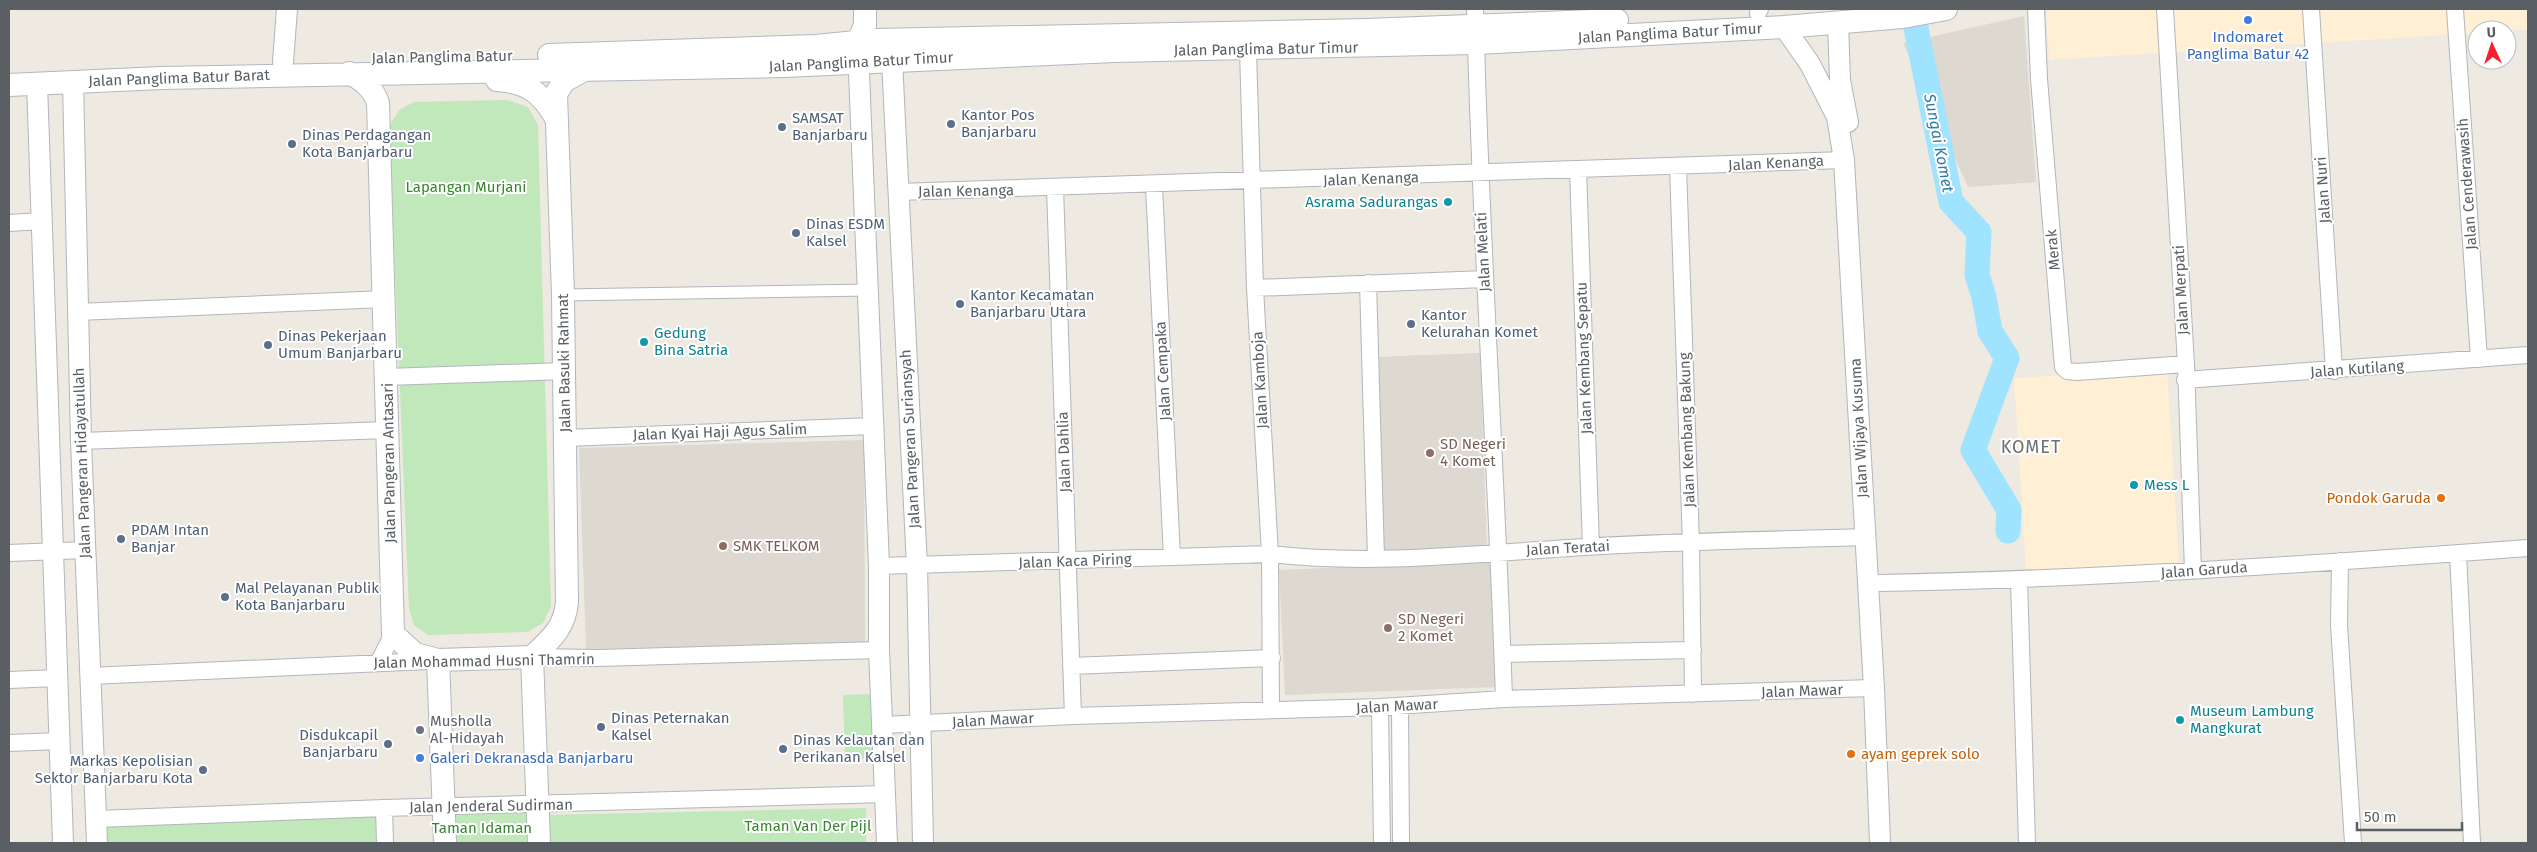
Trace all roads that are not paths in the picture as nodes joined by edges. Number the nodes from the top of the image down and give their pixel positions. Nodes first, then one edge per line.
1 (287, 9) edge
2 (1946, 9) edge
3 (2036, 9) edge
4 (2165, 9) edge
5 (2311, 9) edge
6 (2455, 9) edge
7 (1759, 11) edge
8 (1837, 16) edge
9 (1476, 26) edge
10 (1784, 27) junction
11 (865, 35) edge
12 (1295, 40) junction
13 (1114, 44) junction
14 (1055, 46) junction
15 (1248, 50) junction
16 (600, 54) joint
17 (784, 56) junction
18 (892, 60) junction
19 (283, 62) junction
20 (9, 70) edge
21 (584, 70) junction
22 (152, 71) junction
23 (349, 73) junction
24 (73, 82) junction
25 (37, 83) junction
26 (9, 84) edge
27 (378, 104) junction
28 (556, 118) junction
29 (1844, 160) junction
30 (1678, 167) junction
31 (1578, 169) junction
32 (1480, 175) junction
33 (1251, 182) junction
34 (1154, 186) junction
35 (1055, 188) junction
36 (898, 192) junction
37 (41, 221) junction
38 (9, 223) edge
39 (1485, 279) junction
40 (1368, 283) junction
41 (1255, 288) junction
42 (868, 290) junction
43 (563, 295) junction
44 (385, 299) junction
45 (77, 312) junction
46 (45, 314) junction
47 (2528, 355) edge
48 (2479, 359) junction
49 (1860, 361) junction
50 (2334, 371) junction
51 (564, 372) junction
52 (2185, 372) junction
53 (387, 378) junction
54 (874, 426) junction
55 (387, 430) junction
56 (566, 438) junction
57 (81, 441) junction
58 (1865, 537) junction
59 (1691, 543) junction
60 (1591, 547) junction
61 (2528, 548) edge
62 (85, 550) junction
63 (53, 551) junction
64 (1500, 552) junction
65 (9, 553) edge
66 (1270, 554) junction
67 (2458, 554) junction
68 (1172, 557) junction
69 (1376, 558) junction
70 (1068, 561) junction
71 (2340, 561) junction
72 (879, 566) junction
73 (917, 566) junction
74 (2193, 571) junction
75 (2019, 580) junction
76 (1879, 583) junction
77 (393, 634) junction
78 (879, 650) junction
79 (1693, 650) junction
80 (1503, 654) junction
81 (532, 657) junction
82 (1272, 658) junction
83 (438, 660) junction
84 (378, 663) junction
85 (1071, 666) junction
86 (89, 676) junction
87 (57, 678) junction
88 (9, 680) edge
89 (1874, 688) junction
90 (1694, 694) junction
91 (1504, 699) junction
92 (1400, 706) junction
93 (1380, 707) junction
94 (1271, 710) junction
95 (1073, 716) junction
96 (921, 724) junction
97 (883, 726) junction
98 (59, 741) junction
99 (9, 743) edge
100 (1884, 789) junction
101 (885, 794) junction
102 (538, 805) junction
103 (444, 806) junction
104 (384, 808) junction
105 (96, 820) junction
106 (62, 843) edge
107 (97, 843) edge
108 (385, 843) edge
109 (446, 843) edge
110 (539, 843) edge
111 (887, 843) edge
112 (923, 843) edge
113 (1382, 843) edge
114 (1401, 843) edge
115 (1880, 843) edge
116 (1890, 843) edge
117 (2027, 843) edge
118 (2353, 843) edge
119 (2472, 843) edge

1 - 19 street
2 - 8 main road, Jalan Panglima Batur Timur
3 - 52 street, Merak
4 - 52 street, Jalan Merpati
5 - 50 street, Jalan Nuri
6 - 48 street, Jalan Cenderawasih
7 - 8 main road, Jalan Panglima Batur Timur
7 - 9 main road, Jalan Panglima Batur Timur
8 - 10 main road, Jalan Panglima Batur Timur
8 - 49 street, Jalan Wijaya Kusuma
9 - 10 main road, Jalan Panglima Batur Timur
9 - 12 main road, Jalan Panglima Batur Timur
9 - 32 street, Jalan Melati
10 - 29 street, Jalan Wijaya Kusuma
11 - 14 main road, Jalan Panglima Batur Timur
11 - 17 main road, Jalan Panglima Batur Timur
11 - 18 main road, Jalan Panglima Batur Timur
11 - 42 street
12 - 13 main road, Jalan Panglima Batur Timur
12 - 15 main road, Jalan Panglima Batur Timur
13 - 14 main road, Jalan Panglima Batur Timur
13 - 15 main road, Jalan Panglima Batur Timur
14 - 18 main road, Jalan Panglima Batur Timur
15 - 33 street, Jalan Kamboja
16 - 17 main road, Jalan Panglima Batur Timur
16 - 19 main road, Jalan Panglima Batur
17 - 21 main road, Jalan Panglima Batur Timur
18 - 36 street, Jalan Pangeran Suriansyah
19 - 22 main road, Jalan Panglima Batur Barat
20 - 22 main road, Jalan Panglima Batur Barat
21 - 23 main road, Jalan Panglima Batur
21 - 28 main road, Jalan Basuki Rahmat
22 - 23 main road, Jalan Panglima Batur Barat
22 - 24 main road, Jalan Panglima Batur Barat
23 - 27 main road, Jalan Pangeran Antasari
24 - 25 main road, Jalan Panglima Batur Barat
24 - 45 street, Jalan Pangeran Hidayatullah
25 - 26 main road, Jalan Panglima Batur Barat
25 - 37 street
27 - 28 main road
27 - 44 main road, Jalan Pangeran Antasari
28 - 43 main road, Jalan Basuki Rahmat
29 - 30 street, Jalan Kenanga
29 - 49 street, Jalan Wijaya Kusuma
30 - 31 street, Jalan Kenanga
30 - 59 street, Jalan Kembang Bakung
31 - 32 street, Jalan Kenanga
31 - 60 street, Jalan Kembang Sepatu
32 - 33 street, Jalan Kenanga
32 - 39 street, Jalan Melati
33 - 34 street, Jalan Kenanga
33 - 41 street, Jalan Kamboja
34 - 35 street, Jalan Kenanga
34 - 68 street, Jalan Cempaka
35 - 36 street, Jalan Kenanga
35 - 70 street, Jalan Dahlia
36 - 73 street, Jalan Pangeran Suriansyah
37 - 38 street
37 - 46 street
39 - 40 street
39 - 64 street, Jalan Melati
40 - 41 street
40 - 69 street
41 - 66 street, Jalan Kamboja
42 - 43 street
42 - 54 street
43 - 51 main road, Jalan Basuki Rahmat
44 - 45 street
44 - 53 main road, Jalan Pangeran Antasari
45 - 46 street
45 - 57 street, Jalan Pangeran Hidayatullah
46 - 63 street
47 - 48 street, Jalan Kutilang
48 - 50 street, Jalan Kutilang
49 - 58 street, Jalan Wijaya Kusuma
49 - 76 street, Jalan Wijaya Kusuma
50 - 52 street, Jalan Kutilang
51 - 53 street
51 - 56 main road, Jalan Basuki Rahmat
52 - 74 street, Jalan Merpati
53 - 55 main road, Jalan Pangeran Antasari
54 - 56 street, Jalan Kyai Haji Agus Salim
54 - 72 street
55 - 57 street
55 - 77 main road, Jalan Pangeran Antasari
56 - 81 main road, Jalan Basuki Rahmat
57 - 62 street, Jalan Pangeran Hidayatullah
58 - 59 street, Jalan Teratai
58 - 89 street, Jalan Wijaya Kusuma
59 - 60 street, Jalan Teratai
59 - 79 street, Jalan Kembang Bakung
60 - 64 street, Jalan Teratai
61 - 67 street, Jalan Garuda
62 - 63 street
62 - 86 street, Jalan Pangeran Hidayatullah
63 - 65 street
63 - 87 street
64 - 69 street, Jalan Teratai
64 - 80 street, Jalan Melati
66 - 68 street, Jalan Kaca Piring
66 - 69 street, Jalan Teratai
66 - 82 street, Jalan Kamboja
67 - 71 street, Jalan Garuda
67 - 119 street
68 - 70 street, Jalan Kaca Piring
70 - 73 street, Jalan Kaca Piring
70 - 85 street, Jalan Dahlia
71 - 74 street, Jalan Garuda
71 - 118 street
72 - 73 street, Jalan Kaca Piring
72 - 78 street
73 - 96 street, Jalan Pangeran Suriansyah
74 - 75 street, Jalan Garuda
75 - 76 street, Jalan Garuda
75 - 117 street
76 - 100 street, Jalan Wijaya Kusuma
77 - 83 main road
77 - 84 street
78 - 81 street, Jalan Mohammad Husni Thamrin
78 - 97 street
79 - 80 street
79 - 90 street, Jalan Kembang Bakung
80 - 91 street, Jalan Melati
81 - 83 main road, Jalan Mohammad Husni Thamrin
81 - 102 main road
82 - 85 street
82 - 94 street, Jalan Kamboja
83 - 84 street, Jalan Mohammad Husni Thamrin
83 - 103 main road
84 - 86 street, Jalan Mohammad Husni Thamrin
85 - 95 street, Jalan Dahlia
86 - 105 street, Jalan Pangeran Hidayatullah
87 - 88 street
87 - 98 street
89 - 90 street, Jalan Mawar
89 - 100 street, Jalan Wijaya Kusuma
90 - 91 street, Jalan Mawar
91 - 92 street, Jalan Mawar
92 - 93 street, Jalan Mawar
92 - 114 street
93 - 94 street, Jalan Mawar
93 - 113 street
94 - 95 street, Jalan Mawar
95 - 96 street, Jalan Mawar
96 - 97 street, Jalan Mawar
96 - 112 street, Jalan Pangeran Suriansyah
97 - 101 street
98 - 99 street
98 - 106 street
100 - 115 street, Jalan Wijaya Kusuma
100 - 116 street, Jalan Wijaya Kusuma
101 - 102 street, Jalan Jenderal Sudirman
101 - 111 street
102 - 103 street, Jalan Jenderal Sudirman
102 - 110 main road
103 - 104 street, Jalan Jenderal Sudirman
103 - 109 main road
104 - 105 street, Jalan Jenderal Sudirman
104 - 108 street
105 - 107 street, Jalan Pangeran Hidayatullah

